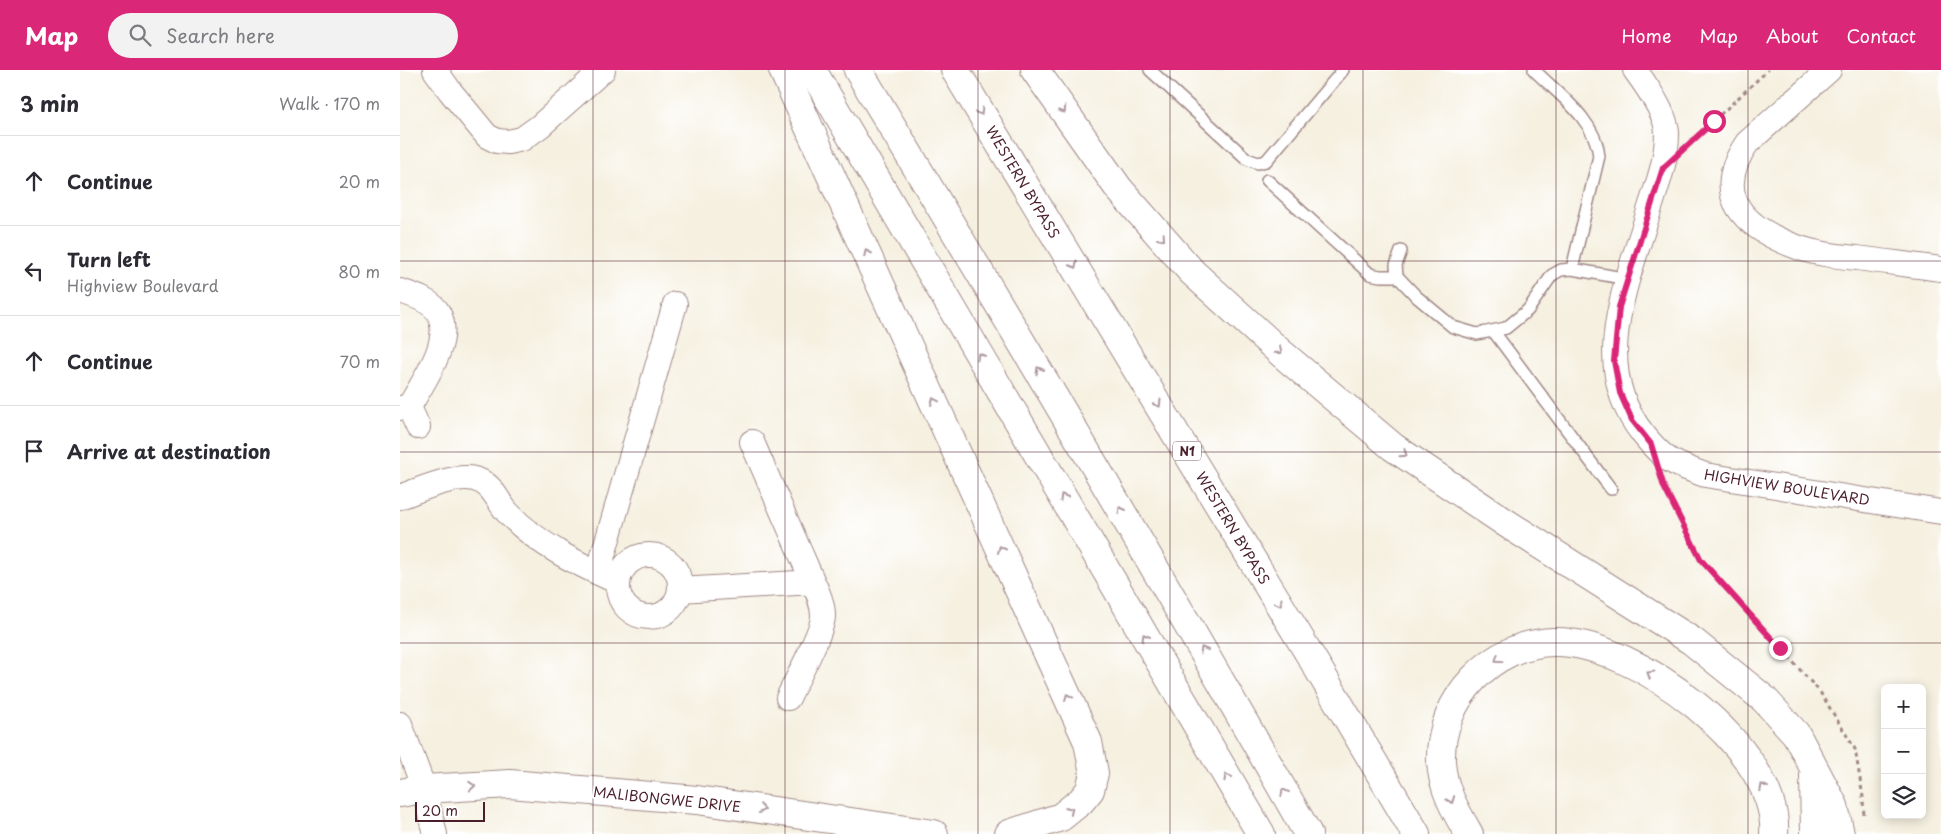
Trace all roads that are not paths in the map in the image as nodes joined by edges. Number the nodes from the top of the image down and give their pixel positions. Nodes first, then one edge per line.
1 (435, 70) edge
2 (603, 70) edge
3 (782, 70) edge
4 (812, 70) edge
5 (858, 70) edge
6 (955, 70) edge
7 (1035, 70) edge
8 (1150, 70) edge
9 (1342, 70) edge
10 (1534, 70) edge
11 (1635, 70) edge
12 (1829, 70) edge
13 (1267, 180) dead end
14 (1401, 251) dead end
15 (1572, 269) junction
16 (1941, 269) edge
17 (1397, 276) junction
18 (1628, 279) junction
19 (400, 290) edge
20 (675, 304) dead end
21 (1494, 332) junction
22 (409, 414) edge
23 (752, 442) dead end
24 (1611, 489) dead end
25 (400, 496) edge
26 (1941, 512) edge
27 (608, 577) junction
28 (813, 582) junction
29 (680, 590) junction
30 (788, 698) dead end
31 (400, 724) edge
32 (1813, 769) junction
33 (412, 791) edge
34 (1853, 829) edge
35 (435, 834) edge
36 (934, 834) edge
37 (1008, 834) edge
38 (1261, 834) edge
39 (1308, 834) edge
40 (1416, 834) edge
41 (1469, 834) edge
42 (1774, 834) edge
43 (1815, 834) edge

1 - 2 street
37 -> 3 main road
38 -> 4 main road
39 -> 5 main road
6 -> 40 main road, WESTERN BYPASS / N1
7 -> 32 main road
8 - 9 lane
10 - 15 lane
11 - 18 street, HIGHVIEW BOULEVARD
12 - 16 street
13 - 17 lane
14 - 17 lane
15 - 18 lane
15 - 21 lane
17 - 21 lane
18 - 26 street, HIGHVIEW BOULEVARD
19 - 22 street
20 - 27 street
21 - 24 lane
23 - 28 street
25 - 27 street
27 - 29 street
27 - 29 street
28 - 29 street
28 - 30 street
31 - 33 street
32 - 34 main road
32 - 43 main road
33 - 35 street
33 -> 36 main road, MALIBONGWE DRIVE
42 -> 41 main road

